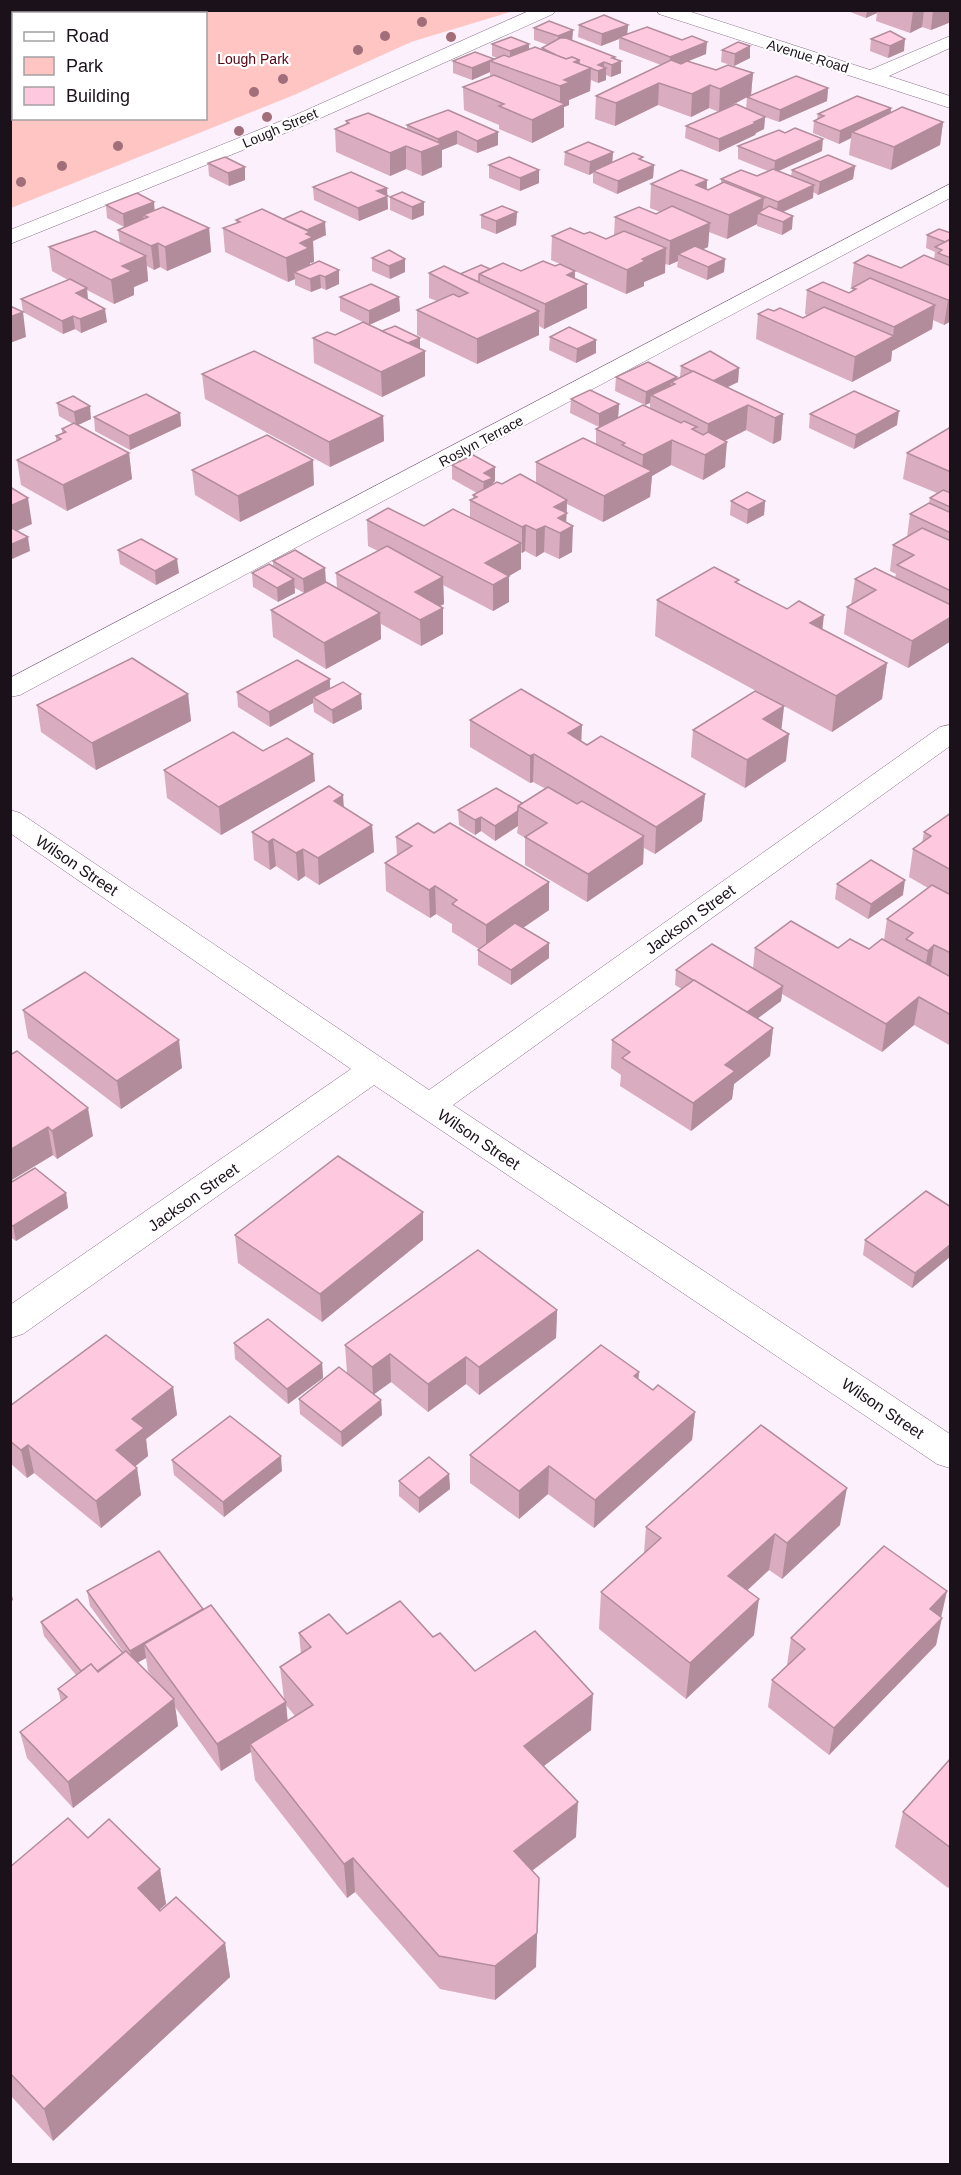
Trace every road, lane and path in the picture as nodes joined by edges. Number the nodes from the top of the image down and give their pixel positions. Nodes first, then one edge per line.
1 (547, 10) edge
2 (665, 10) edge
3 (951, 41) edge
4 (873, 76) junction
5 (951, 102) edge
6 (951, 190) edge
7 (10, 238) edge
8 (10, 689) edge
9 (951, 733) edge
10 (10, 819) edge
11 (374, 1069) junction
12 (429, 1106) junction
13 (10, 1324) edge
14 (951, 1453) edge

1 - 7 street, Lough Street
2 - 4 street, Avenue Road
3 - 4 street
4 - 5 street, Avenue Road
6 - 8 street, Roslyn Terrace
9 - 12 street, Jackson Street
10 - 11 street, Wilson Street
11 - 12 street, Wilson Street
11 - 13 street, Jackson Street
12 - 14 street, Wilson Street

